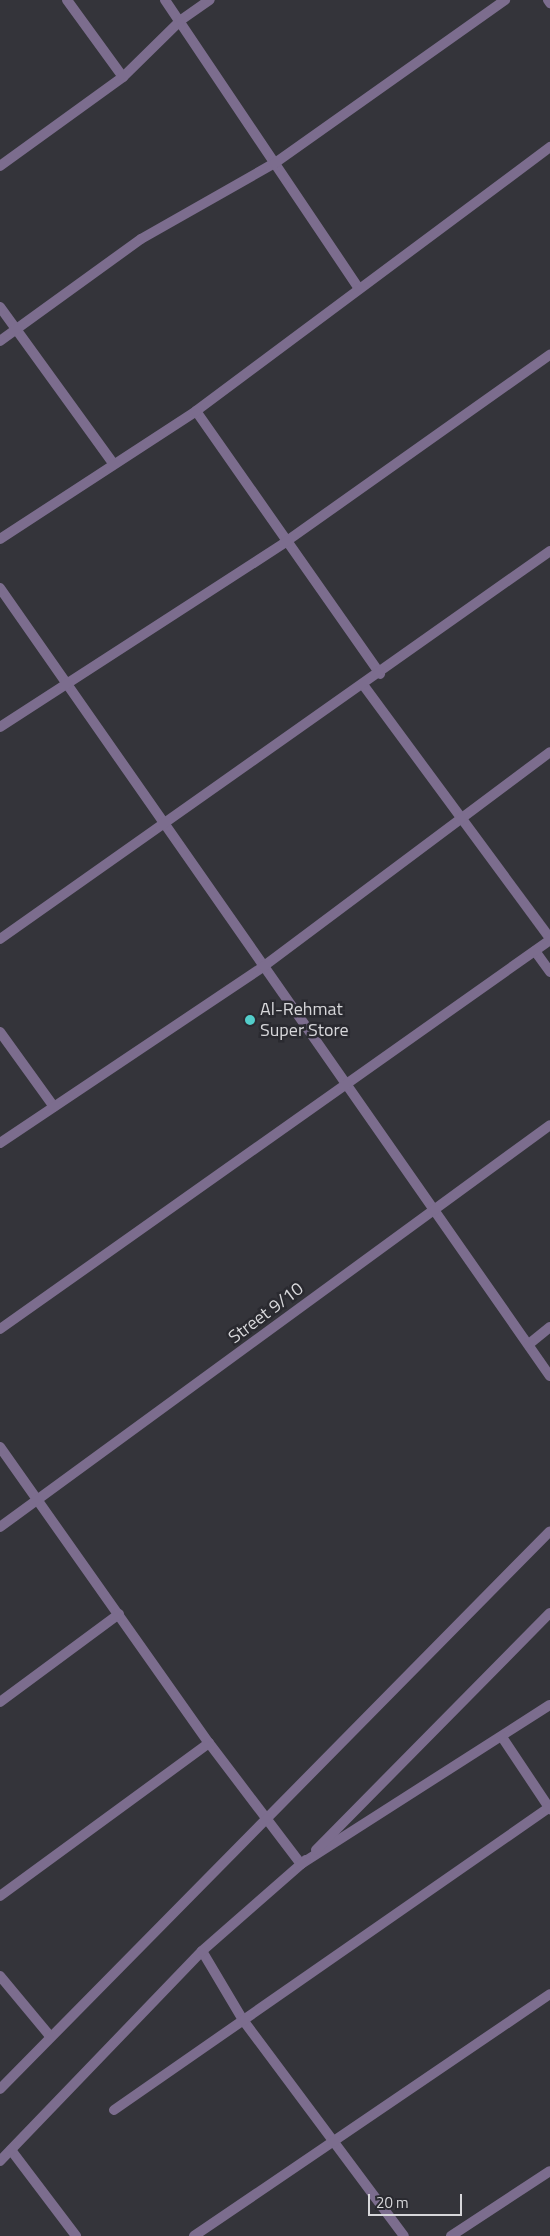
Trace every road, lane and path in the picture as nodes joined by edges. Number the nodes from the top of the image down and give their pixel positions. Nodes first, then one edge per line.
1 (67, 0) edge
2 (165, 0) edge
3 (210, 0) edge
4 (505, 0) edge
5 (548, 0) edge
6 (550, 3) edge
7 (181, 20) junction
8 (123, 76) junction
9 (550, 147) edge
10 (275, 163) junction
11 (0, 166) edge
12 (358, 287) junction
13 (0, 307) edge
14 (16, 330) junction
15 (0, 341) edge
16 (550, 355) edge
17 (196, 411) junction
18 (112, 462) junction
19 (0, 539) edge
20 (287, 540) junction
21 (550, 551) edge
22 (0, 588) edge
23 (380, 674) junction
24 (65, 682) junction
25 (364, 686) junction
26 (0, 727) edge
27 (550, 752) edge
28 (462, 819) junction
29 (164, 823) junction
30 (0, 939) edge
31 (550, 939) edge
32 (535, 951) junction
33 (264, 966) junction
34 (550, 972) edge
35 (0, 1032) edge
36 (349, 1086) junction
37 (54, 1107) junction
38 (550, 1125) edge
39 (0, 1144) edge
40 (434, 1208) junction
41 (550, 1328) edge
42 (0, 1329) edge
43 (529, 1344) junction
44 (550, 1376) edge
45 (0, 1447) edge
46 (37, 1502) junction
47 (0, 1527) edge
48 (550, 1531) edge
49 (550, 1613) edge
50 (119, 1614) junction
51 (0, 1702) edge
52 (550, 1705) edge
53 (502, 1737) junction
54 (209, 1743) junction
55 (550, 1808) edge
56 (266, 1818) junction
57 (301, 1864) junction
58 (0, 1896) edge
59 (202, 1951) junction
60 (0, 1976) edge
61 (550, 1994) edge
62 (243, 2020) junction
63 (50, 2036) junction
64 (0, 2089) edge
65 (114, 2110) dead end
66 (329, 2141) junction
67 (11, 2150) junction
68 (0, 2161) edge
69 (550, 2171) edge
70 (76, 2236) edge
71 (194, 2236) edge
72 (404, 2236) edge
73 (450, 2236) edge

1 - 8 street
2 - 7 street
3 - 7 street
4 - 10 street
5 - 6 street
7 - 8 street
7 - 10 street
8 - 11 street
9 - 12 street
10 - 12 street
10 - 14 street
12 - 17 street
13 - 14 street
14 - 15 street
14 - 18 street
16 - 20 street
17 - 18 street
17 - 20 street
18 - 19 street
20 - 23 street
20 - 24 street
21 - 23 street
22 - 24 street
23 - 25 street
24 - 26 street
24 - 29 street
25 - 28 street
25 - 29 street
27 - 28 street
28 - 31 street
28 - 33 street
29 - 30 street
29 - 33 street
31 - 32 street
32 - 34 street
32 - 36 street
33 - 36 street
33 - 37 street
35 - 37 street
36 - 40 street
36 - 42 street
37 - 39 street
38 - 40 street, Street 9/10
40 - 43 street
40 - 46 street, Street 9/10
41 - 43 street
43 - 44 street
45 - 46 street
46 - 47 street, Street 9/10
46 - 50 street
48 - 56 street
49 - 57 street
50 - 51 street
50 - 54 street
52 - 53 street
53 - 55 street
53 - 57 street
54 - 56 street
54 - 58 street
55 - 62 street
56 - 57 street
56 - 63 street
57 - 59 street
59 - 62 street
59 - 67 street
60 - 63 street
61 - 66 street
62 - 65 street
62 - 66 street
63 - 64 street
66 - 71 street
66 - 72 street
67 - 68 street
67 - 70 street
69 - 73 street

